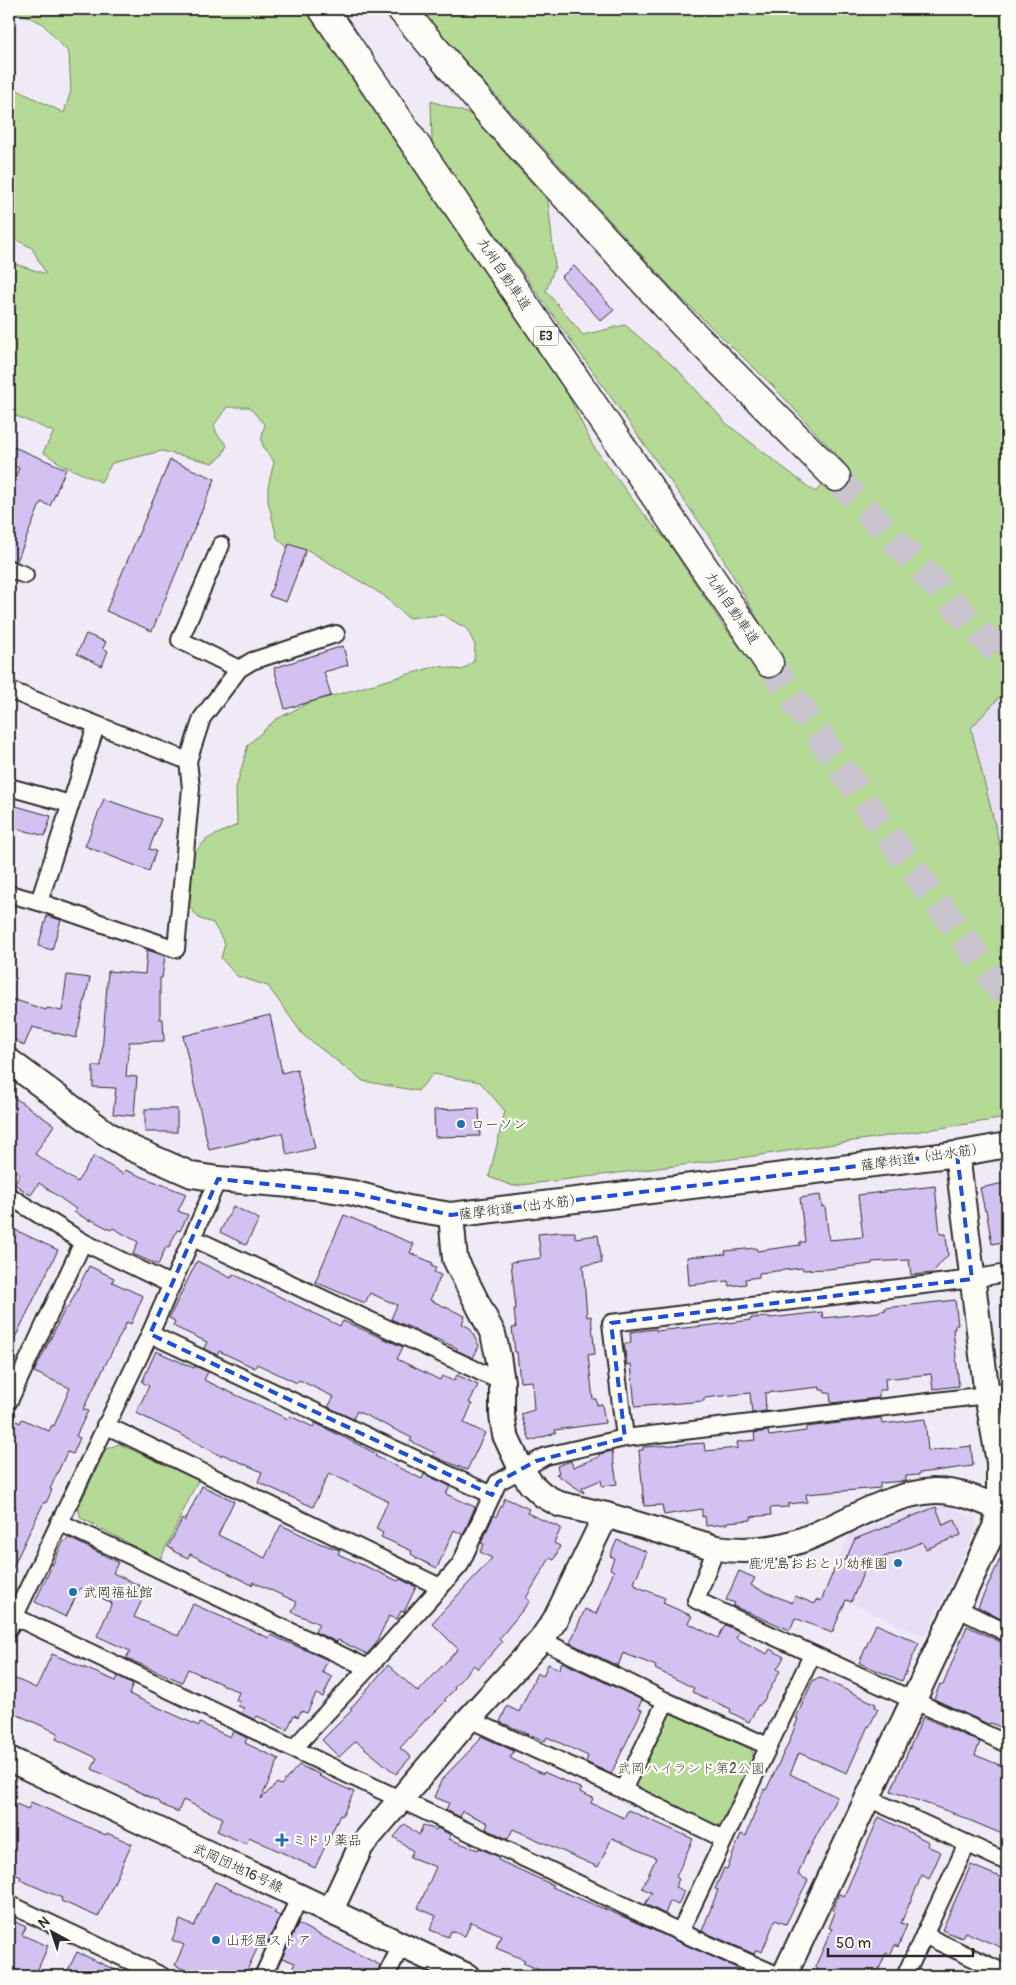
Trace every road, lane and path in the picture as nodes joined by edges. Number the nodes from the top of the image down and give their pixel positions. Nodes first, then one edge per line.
1 (323, 9) edge
2 (401, 9) edge
3 (836, 477) tunnel mouth
4 (221, 545) dead end
5 (9, 569) edge
6 (25, 575) dead end
7 (336, 634) dead end
8 (769, 662) tunnel mouth
9 (239, 669) junction
10 (9, 690) edge
11 (96, 726) junction
12 (188, 761) junction
13 (9, 787) edge
14 (70, 804) junction
15 (9, 894) edge
16 (39, 902) junction
17 (9, 1061) edge
18 (1007, 1145) edge
19 (957, 1154) junction
20 (218, 1179) junction
21 (9, 1196) edge
22 (451, 1215) junction
23 (193, 1238) junction
24 (83, 1242) junction
25 (1007, 1272) edge
26 (972, 1279) junction
27 (172, 1285) junction
28 (150, 1334) junction
29 (502, 1382) junction
30 (997, 1393) edge
31 (9, 1401) edge
32 (105, 1425) junction
33 (625, 1438) junction
34 (521, 1469) junction
35 (492, 1495) junction
36 (1003, 1510) edge
37 (606, 1515) junction
38 (59, 1522) junction
39 (716, 1548) junction
40 (440, 1587) junction
41 (957, 1608) junction
42 (10, 1619) edge
43 (1007, 1632) edge
44 (540, 1640) junction
45 (812, 1656) junction
46 (368, 1668) junction
47 (914, 1700) junction
48 (666, 1701) junction
49 (469, 1719) junction
50 (1007, 1744) edge
51 (768, 1746) junction
52 (293, 1748) junction
53 (9, 1759) edge
54 (623, 1790) junction
55 (868, 1798) junction
56 (400, 1799) junction
57 (724, 1839) junction
58 (967, 1844) junction
59 (1007, 1862) edge
60 (300, 1896) junction
61 (9, 1904) edge
62 (331, 1910) junction
63 (680, 1932) junction
64 (924, 1935) junction
65 (401, 1946) junction
66 (1007, 1974) edge
67 (162, 1976) edge
68 (262, 1976) edge
69 (386, 1976) edge
70 (467, 1976) edge
71 (779, 1976) edge
72 (784, 1976) edge
73 (905, 1976) edge

1 - 8 highway, 九州自動車道 / E3
2 - 3 highway
4 - 9 street
5 - 6 street
7 - 9 street
9 - 12 street
10 - 11 street
11 - 12 street
11 - 14 street
12 - 16 street
13 - 14 street
14 - 16 street
15 - 16 street
17 - 20 street, 薩摩街道（出水筋）
18 - 19 street, 薩摩街道（出水筋）
19 - 22 street, 薩摩街道（出水筋）
19 - 26 street
20 - 22 street, 薩摩街道（出水筋）
20 - 23 street
21 - 24 street
22 - 29 street
23 - 27 street
23 - 29 street
24 - 27 street
24 - 31 street
25 - 26 street
26 - 30 street
26 - 33 street
27 - 28 street
28 - 32 street
28 - 35 street
29 - 34 street
30 - 33 street
30 - 36 street
32 - 38 street
32 - 40 street
33 - 34 street
34 - 35 street
34 - 37 street
35 - 40 street
36 - 39 street
36 - 41 street
37 - 39 street
37 - 44 street
38 - 42 street
38 - 46 street
39 - 45 street
40 - 46 street
41 - 43 street
41 - 47 street
42 - 52 street
44 - 48 street
44 - 49 street
45 - 47 street
45 - 51 street
46 - 52 street
47 - 50 street
47 - 55 street
48 - 51 street
48 - 54 street
49 - 54 street
49 - 56 street
51 - 57 street
52 - 56 street
53 - 60 street, 武岡団地16号線
54 - 57 street
55 - 58 street
55 - 72 street
56 - 62 street
56 - 63 street
57 - 63 street
58 - 59 street
58 - 64 street
60 - 62 street, 武岡団地16号線
60 - 68 street
61 - 67 street
62 - 65 street, 武岡団地16号線
63 - 71 street
64 - 66 street
64 - 73 street
65 - 69 street
65 - 70 street, 武岡団地16号線

